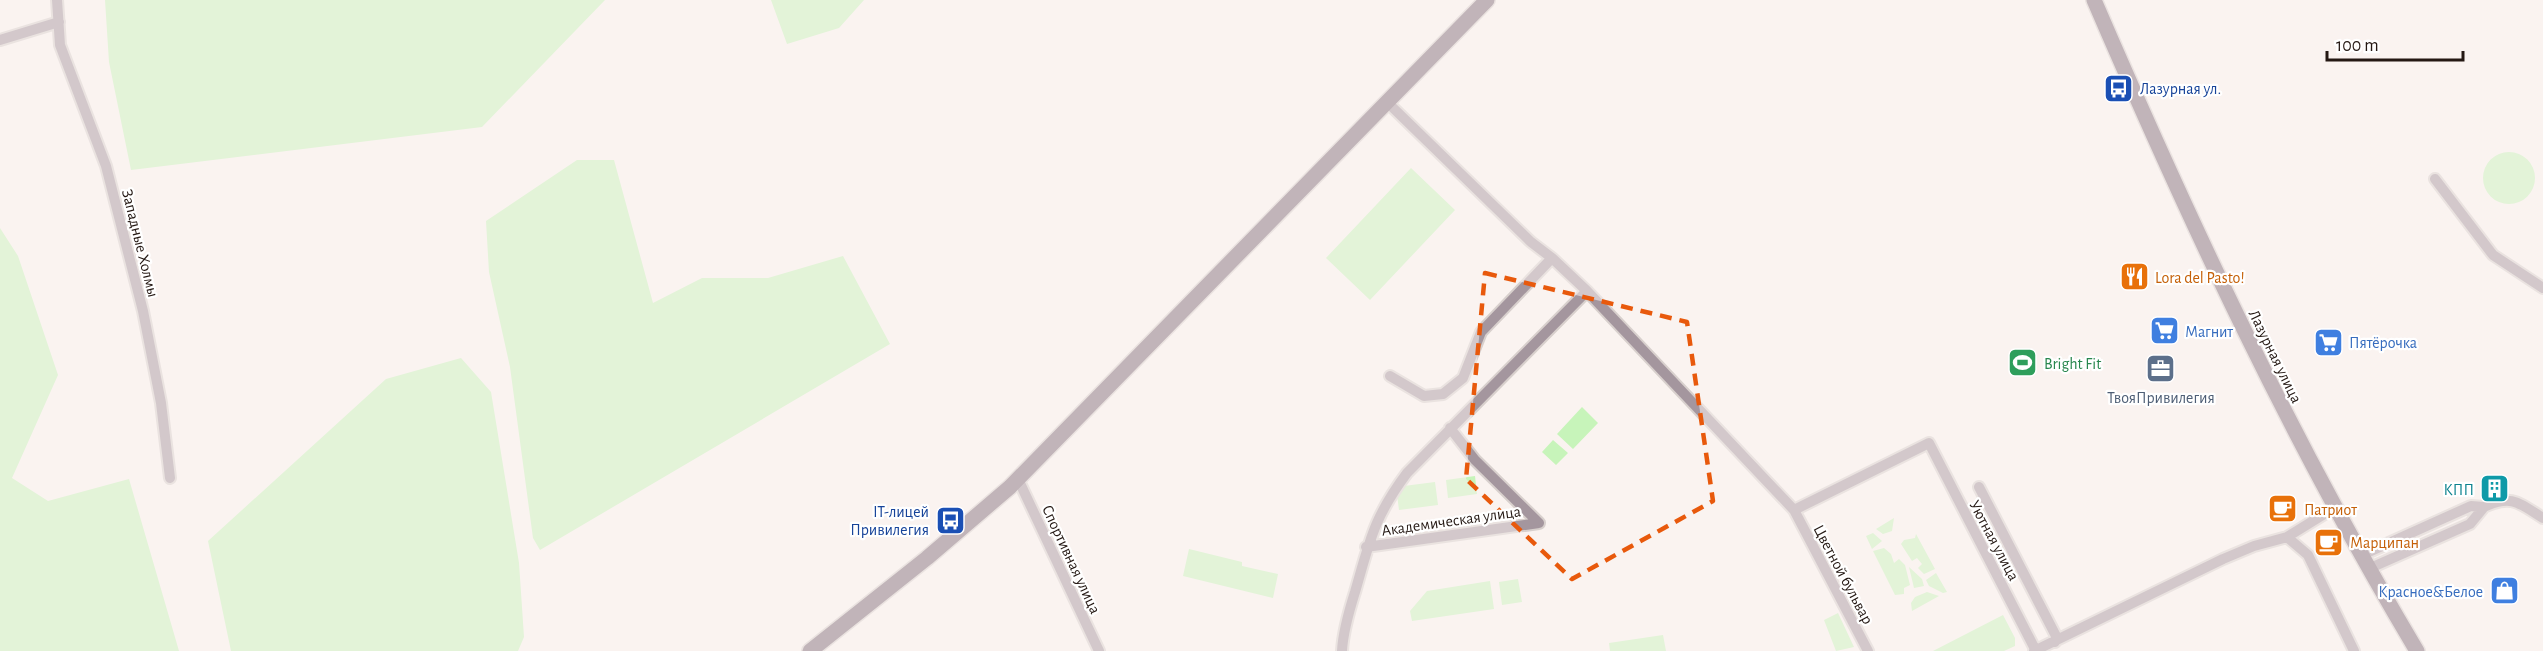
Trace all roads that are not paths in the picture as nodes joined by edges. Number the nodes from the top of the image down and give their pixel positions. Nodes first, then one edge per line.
1 (57, 0) edge
2 (1487, 0) edge
3 (2094, 0) edge
4 (59, 22) junction
5 (0, 39) edge
6 (1387, 102) junction
7 (2435, 179) dead end
8 (1552, 258) junction
9 (2543, 288) edge
10 (1587, 291) junction
11 (1390, 375) dead end
12 (1450, 428) junction
13 (170, 478) dead end
14 (1018, 479) junction
15 (1979, 487) dead end
16 (2484, 507) junction
17 (2334, 508) junction
18 (1794, 510) junction
19 (2543, 518) edge
20 (2287, 537) junction
21 (1366, 547) junction
22 (2364, 563) junction
23 (2055, 642) junction
24 (810, 651) edge
25 (1099, 651) edge
26 (1342, 651) edge
27 (1868, 651) edge
28 (2035, 651) edge
29 (2354, 651) edge
30 (2417, 651) edge

1 - 4 street, Западные Холмы
2 - 6 street
3 - 17 street, Лазурная улица
4 - 5 street
4 - 13 street, Западные Холмы
6 - 8 street, Цветной бульвар
6 - 14 street
7 - 9 street
8 - 10 street, Цветной бульвар
8 - 11 street
10 - 12 street
10 - 18 street, Цветной бульвар
12 - 21 street
12 - 21 street, Академическая улица
14 - 24 street
14 - 25 street, Спортивная улица
15 - 23 street
16 - 19 street
16 - 22 street
16 - 22 street
17 - 20 street
17 - 22 street, Лазурная улица
18 - 27 street, Цветной бульвар
18 - 28 street, Уютная улица
20 - 23 street
20 - 29 street
21 - 26 street, Академическая улица
22 - 30 street, Лазурная улица
23 - 28 street

